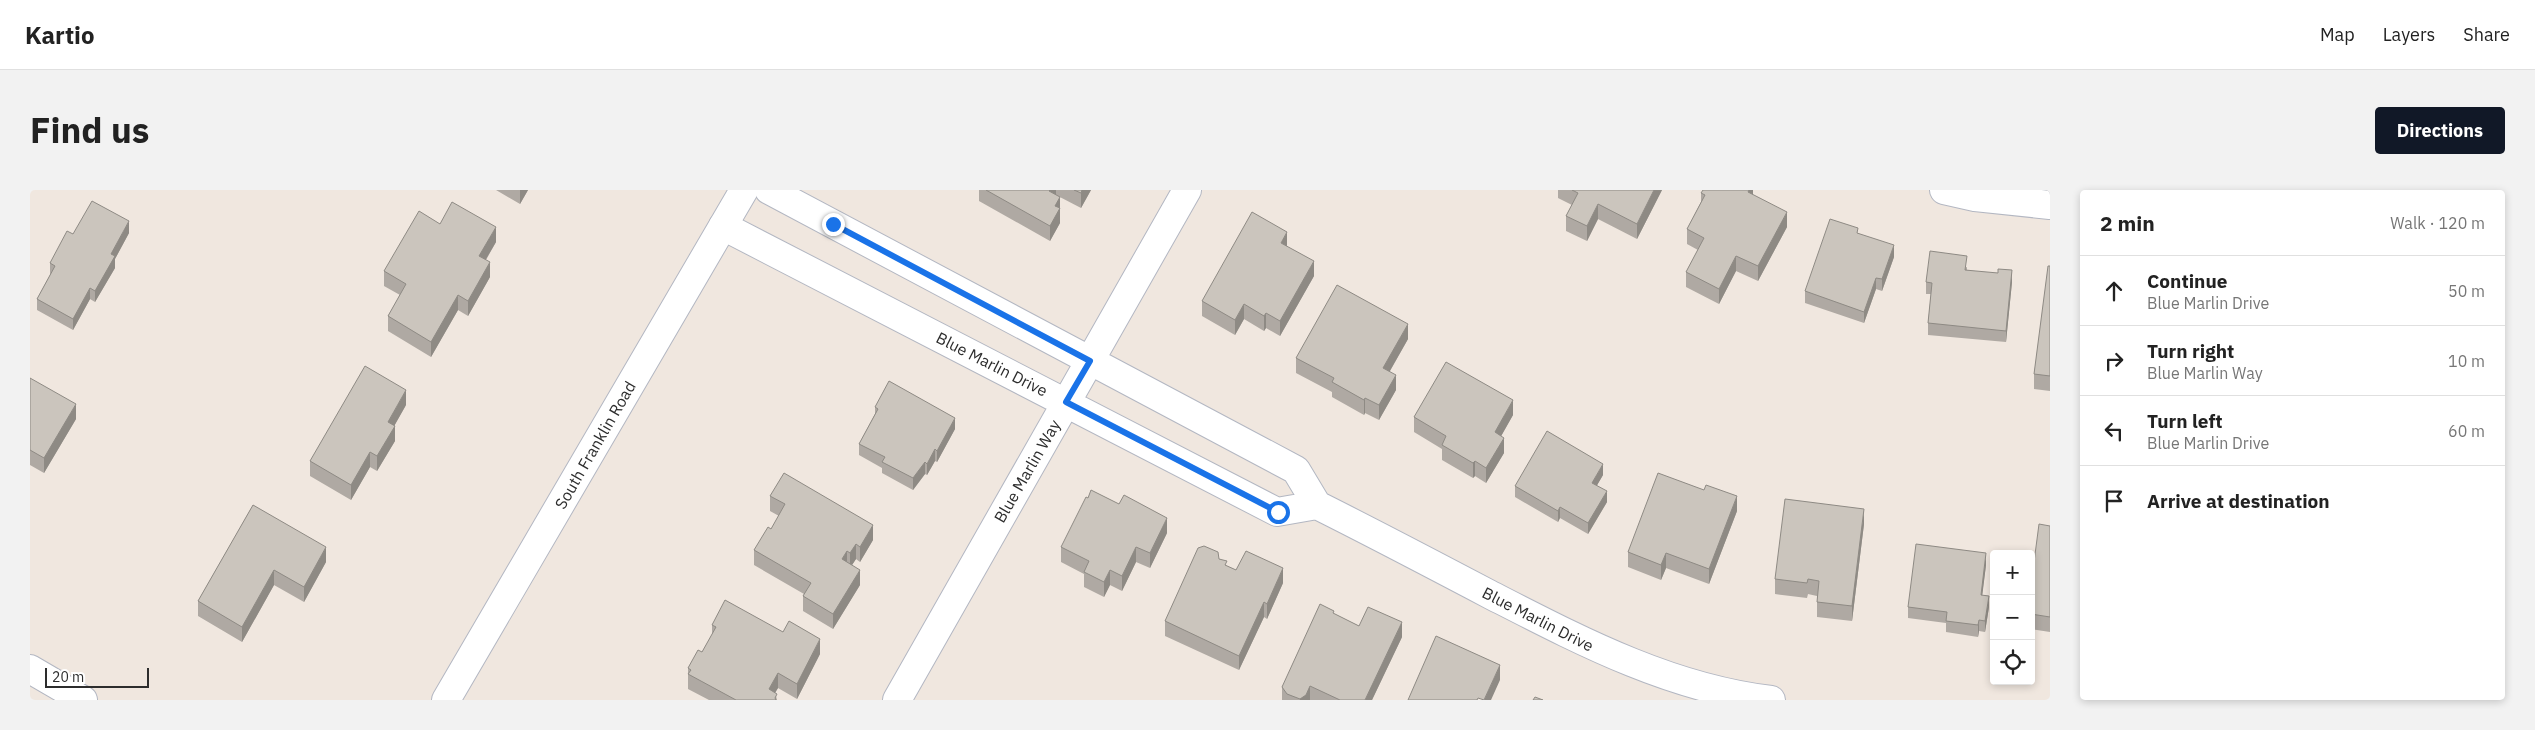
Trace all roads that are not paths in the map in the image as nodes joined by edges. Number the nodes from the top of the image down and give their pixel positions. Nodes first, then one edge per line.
1 (744, 190) edge
2 (769, 190) edge
3 (1187, 190) edge
4 (1944, 190) edge
5 (2050, 205) edge
6 (723, 226) junction
7 (1090, 361) junction
8 (1066, 402) junction
9 (1317, 505) junction
10 (30, 669) edge
11 (83, 700) edge
12 (446, 700) edge
13 (897, 700) edge
14 (1771, 700) edge

1 - 6 street, South Franklin Road
2 - 7 street
3 - 7 street, Blue Marlin Way
4 - 5 street
6 - 8 street, Blue Marlin Drive
6 - 12 street, South Franklin Road
7 - 8 street, Blue Marlin Way
7 - 9 street
8 - 9 street, Blue Marlin Drive
8 - 13 street, Blue Marlin Way
9 - 14 street, Blue Marlin Drive
10 - 11 street

